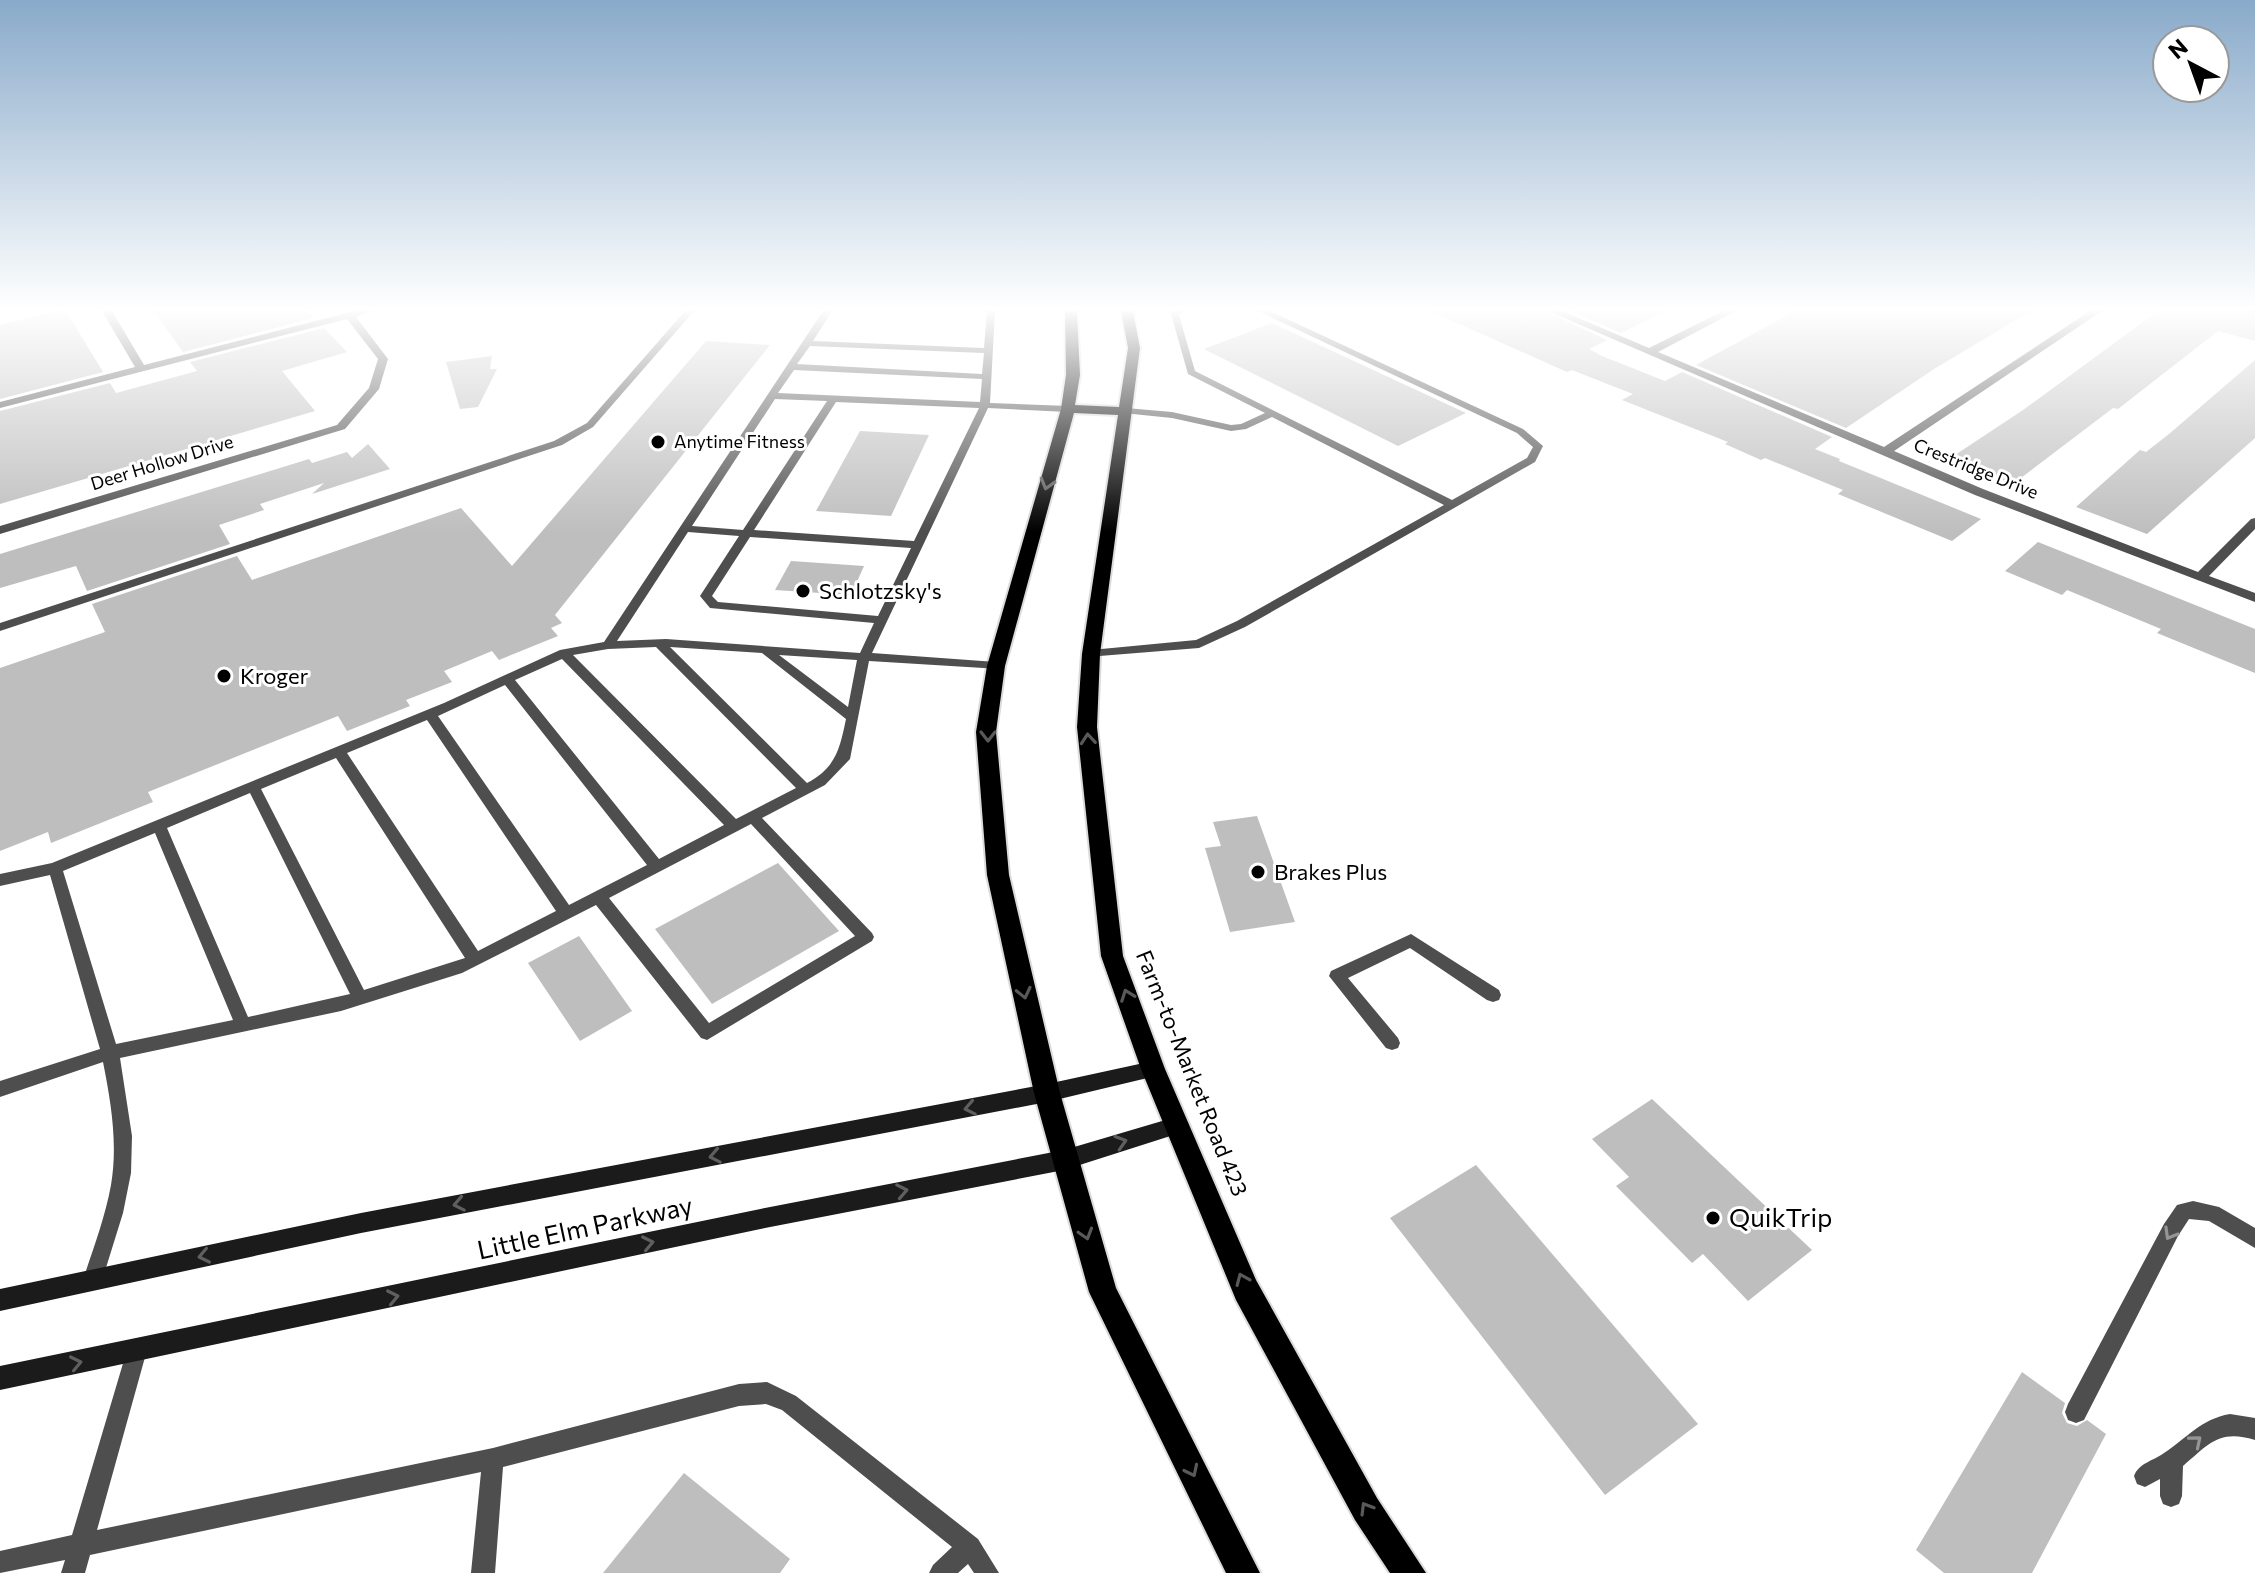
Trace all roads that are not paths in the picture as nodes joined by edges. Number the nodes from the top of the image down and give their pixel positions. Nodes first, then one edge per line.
1 (81, 384) edge
2 (375, 384) edge
3 (626, 384) edge
4 (782, 384) edge
5 (987, 384) edge
6 (1072, 384) edge
7 (1129, 384) edge
8 (1216, 384) edge
9 (1420, 384) edge
10 (1725, 384) edge
11 (1987, 384) edge
12 (774, 396) junction
13 (834, 398) junction
14 (0, 405) edge
15 (985, 405) junction
16 (1068, 409) junction
17 (1126, 411) junction
18 (1273, 413) junction
19 (1885, 452) junction
20 (1453, 505) junction
21 (2255, 522) edge
22 (685, 529) junction
23 (0, 530) edge
24 (746, 533) junction
25 (918, 545) junction
26 (2200, 577) junction
27 (2255, 598) edge
28 (882, 620) junction
29 (0, 627) edge
30 (659, 643) junction
31 (608, 645) junction
32 (765, 650) junction
33 (564, 653) junction
34 (1091, 654) junction
35 (864, 657) junction
36 (996, 666) junction
37 (507, 679) junction
38 (430, 714) junction
39 (853, 718) junction
40 (339, 751) junction
41 (253, 786) junction
42 (806, 790) junction
43 (754, 818) junction
44 (159, 825) junction
45 (735, 827) junction
46 (657, 867) junction
47 (55, 868) junction
48 (0, 880) edge
49 (599, 897) junction
50 (566, 913) junction
51 (475, 960) junction
52 (1493, 995) dead end
53 (360, 998) junction
54 (243, 1024) junction
55 (1392, 1043) dead end
56 (109, 1053) junction
57 (1153, 1069) junction
58 (0, 1089) edge
59 (1047, 1093) junction
60 (1179, 1125) junction
61 (1064, 1160) junction
62 (2255, 1239) edge
63 (93, 1280) junction
64 (0, 1300) edge
65 (137, 1350) junction
66 (0, 1378) edge
67 (2076, 1412) dead end
68 (2255, 1429) edge
69 (493, 1459) junction
70 (2172, 1461) junction
71 (2145, 1476) dead end
72 (2171, 1496) dead end
73 (81, 1545) junction
74 (970, 1547) junction
75 (0, 1562) edge
76 (73, 1573) edge
77 (483, 1573) edge
78 (941, 1573) edge
79 (987, 1573) edge
80 (1243, 1573) edge
81 (1409, 1573) edge

1 - 14 street
2 - 23 street, Deer Hollow Drive
3 - 29 lane
4 - 12 lane
5 - 15 lane
6 - 16 main road
7 - 17 main road, Farm-to-Market Road 423
8 - 18 lane
9 - 20 lane
10 - 19 street, Crestridge Drive
11 - 19 street
12 - 13 lane
12 - 22 lane
13 - 15 lane
13 - 24 lane
15 - 16 lane
15 - 25 lane
16 - 17 main road
16 -> 36 main road
17 - 18 lane
17 - 34 main road, Farm-to-Market Road 423
18 - 20 lane
19 - 26 street, Crestridge Drive
20 - 34 lane
21 - 26 street
22 - 24 lane
22 - 31 lane
24 - 25 lane
24 - 28 lane
25 - 28 lane
26 - 27 street, Crestridge Drive
28 - 35 lane
30 - 31 lane
30 - 32 lane
30 - 42 lane
31 - 33 lane
32 - 35 lane
32 - 39 lane
33 - 37 lane
33 - 45 lane
57 -> 34 main road, Farm-to-Market Road 423
35 - 36 lane
35 - 39 lane
36 -> 59 main road
37 - 38 lane
37 - 46 lane
38 - 40 lane
38 - 50 lane
39 - 42 lane
40 - 41 lane
40 - 51 lane
41 - 44 lane
41 - 53 lane
42 - 43 lane
43 - 45 lane
43 - 49 lane
44 - 47 lane
44 - 54 lane
45 - 46 lane
46 - 49 lane
47 - 48 lane
47 - 56 lane
49 - 50 lane
50 - 51 lane
51 - 53 lane
52 - 55 lane
53 - 54 lane
54 - 56 lane
56 - 58 lane
56 - 63 lane
57 - 59 main road, Little Elm Parkway
57 - 60 main road, Farm-to-Market Road 423
59 - 61 main road
59 -> 63 main road, Little Elm Parkway
61 -> 60 main road, Little Elm Parkway
81 -> 60 main road, Farm-to-Market Road 423
65 -> 61 main road, Little Elm Parkway
61 -> 80 main road
62 -> 67 lane
63 - 64 main road, Little Elm Parkway
66 -> 65 main road, Little Elm Parkway
65 - 73 lane
70 -> 68 lane
69 - 73 lane
69 - 74 lane
69 - 77 lane
70 - 71 lane
70 - 72 lane
73 - 75 lane
73 - 76 lane
74 - 78 lane
74 - 79 lane

